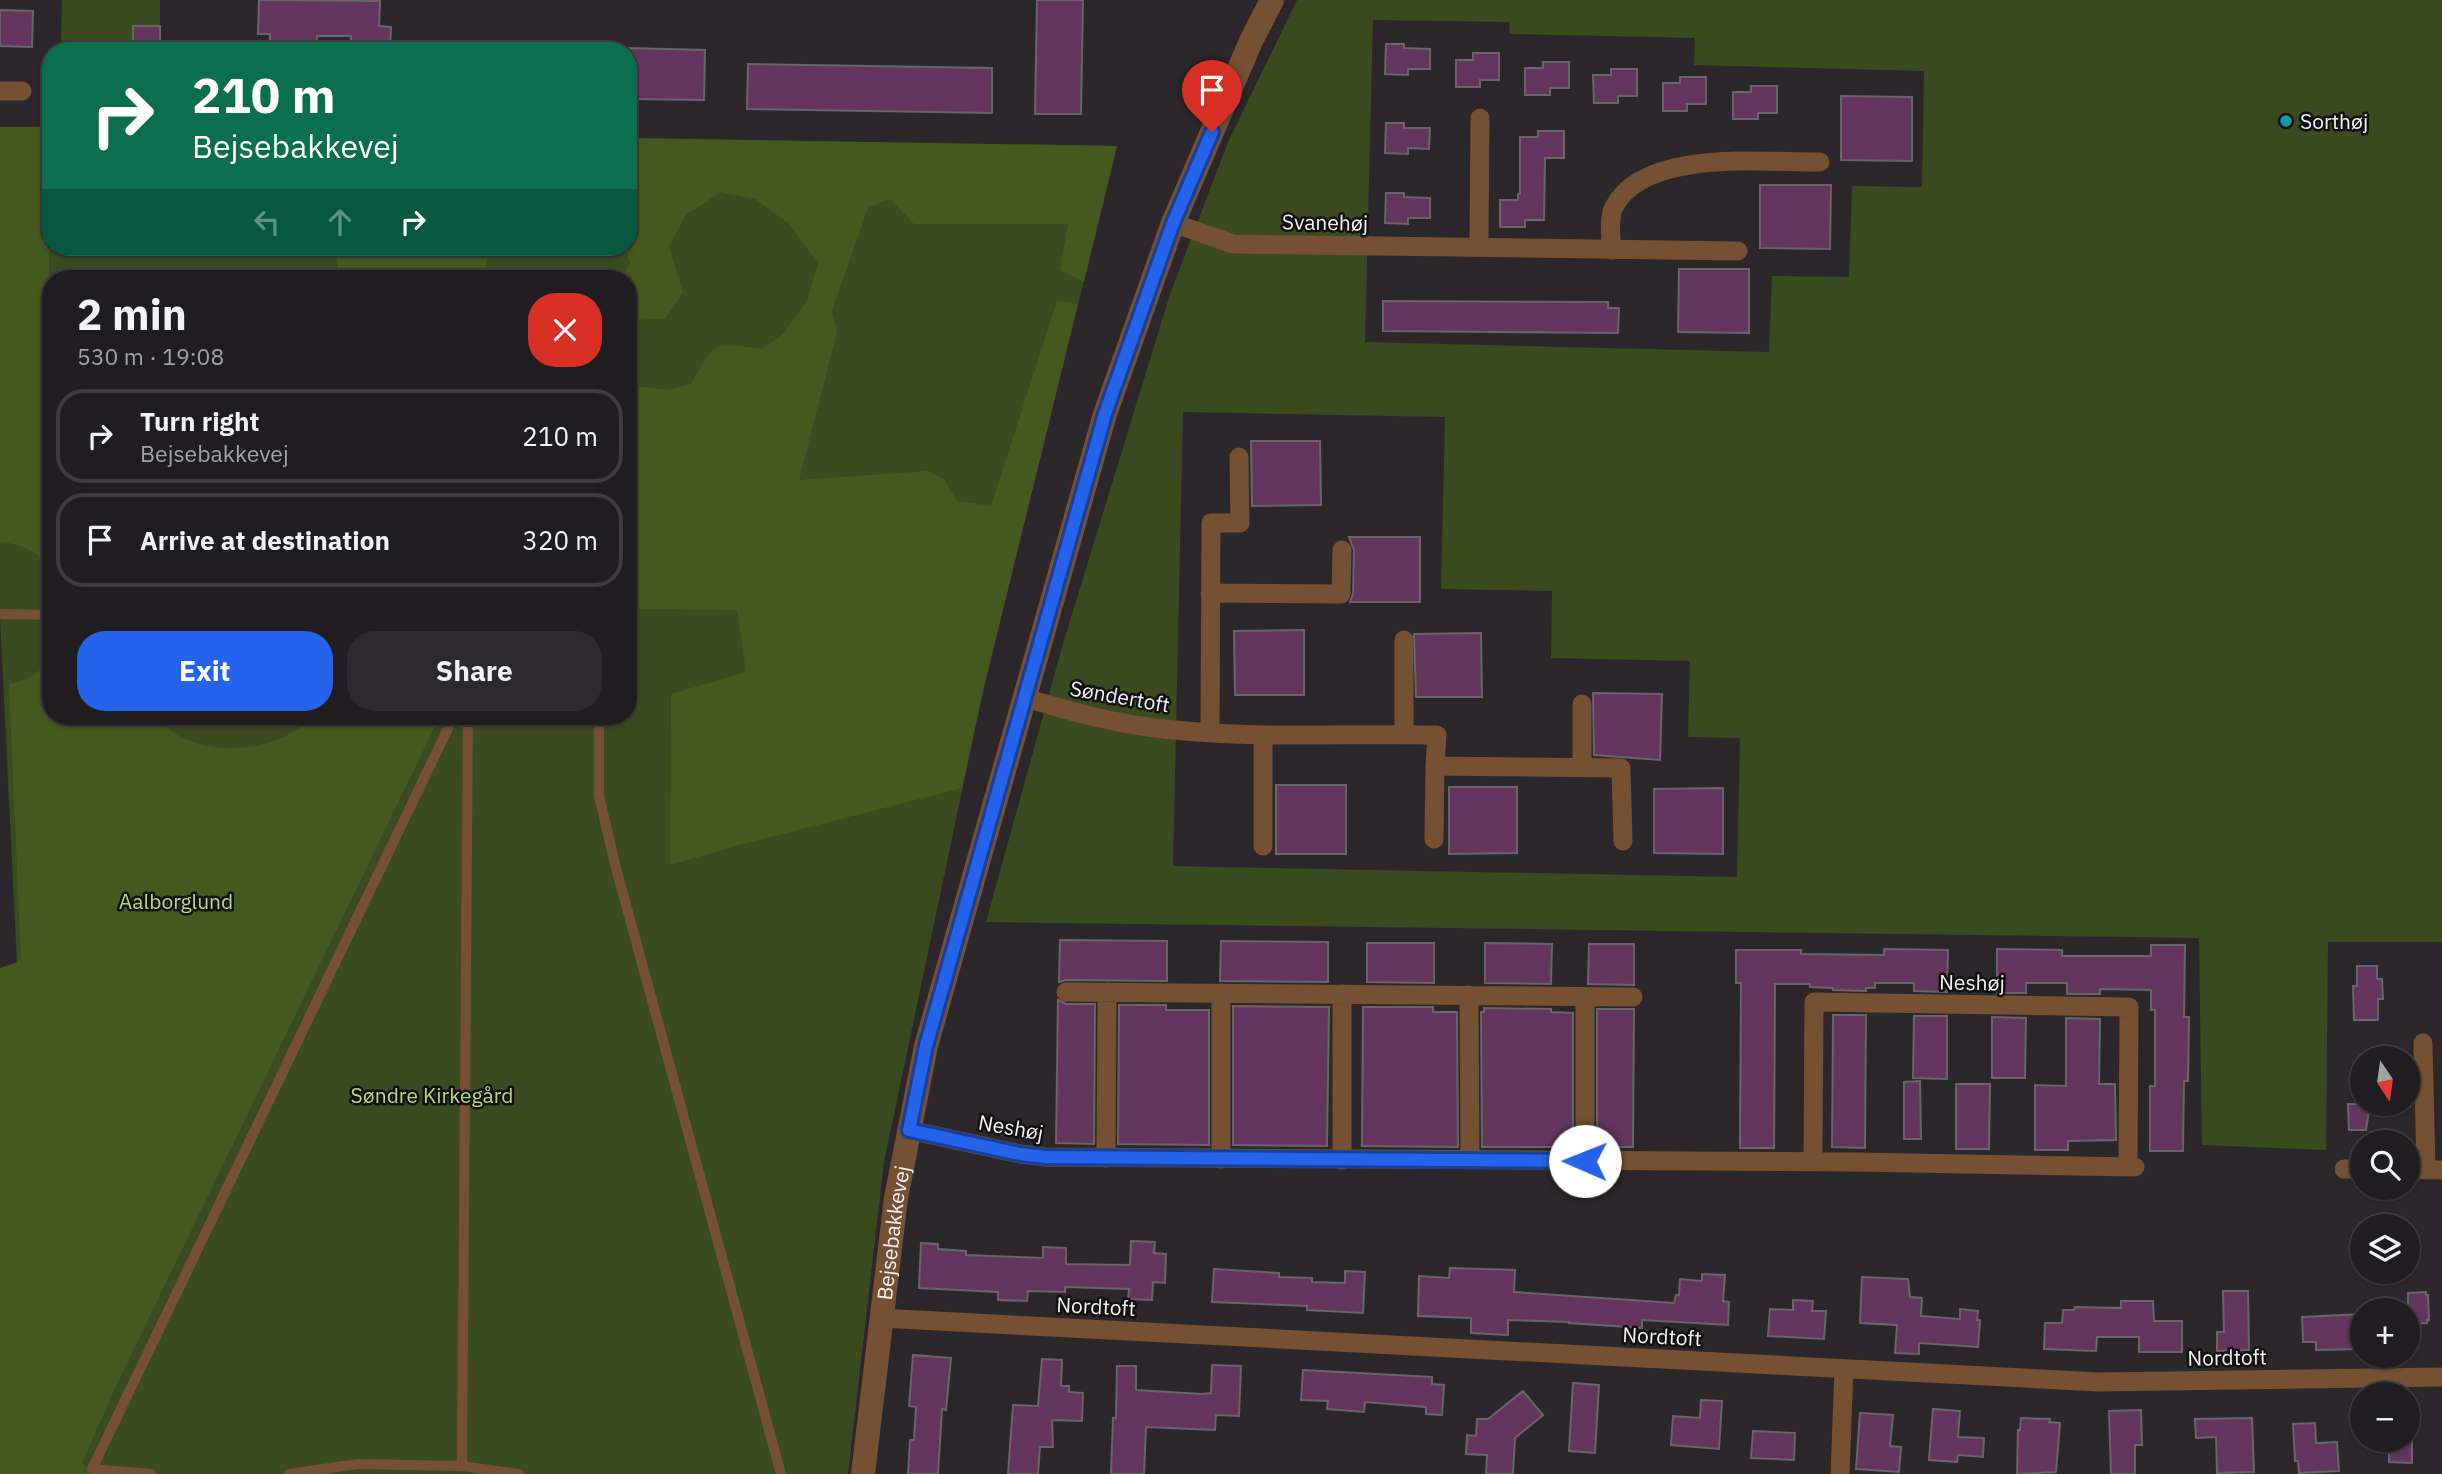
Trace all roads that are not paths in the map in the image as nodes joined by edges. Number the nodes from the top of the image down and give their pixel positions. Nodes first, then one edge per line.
1 (1272, 0) edge
2 (0, 91) edge
3 (22, 91) dead end
4 (1480, 118) dead end
5 (1820, 162) dead end
6 (1173, 223) junction
7 (1479, 247) junction
8 (1612, 250) junction
9 (1738, 251) dead end
10 (1239, 457) dead end
11 (1342, 550) dead end
12 (1210, 593) junction
13 (0, 614) edge
14 (42, 615) edge
15 (1404, 640) dead end
16 (1023, 697) junction
17 (1582, 704) dead end
18 (452, 725) edge
19 (461, 725) edge
20 (468, 725) edge
21 (599, 725) edge
22 (1210, 732) junction
23 (1404, 734) junction
24 (1263, 735) junction
25 (468, 736) junction
26 (1435, 766) junction
27 (1582, 767) junction
28 (1434, 839) dead end
29 (1623, 841) dead end
30 (1263, 846) dead end
31 (1066, 992) dead end
32 (1107, 992) junction
33 (1221, 993) junction
34 (1342, 995) junction
35 (1469, 995) junction
36 (1633, 996) dead end
37 (1585, 997) junction
38 (2423, 1043) dead end
39 (909, 1130) junction
40 (1106, 1158) junction
41 (1222, 1158) junction
42 (1342, 1160) junction
43 (1470, 1160) junction
44 (1585, 1161) junction
45 (1812, 1161) junction
46 (2425, 1170) edge
47 (880, 1318) junction
48 (1844, 1369) junction
49 (2442, 1377) edge
50 (462, 1466) junction
51 (504, 1473) edge
52 (151, 1474) edge
53 (289, 1474) edge
54 (519, 1474) edge
55 (781, 1474) edge
56 (863, 1474) edge
57 (1840, 1474) edge

1 - 6 street, Bejsebakkevej
2 - 3 street
4 - 7 street
5 - 8 street
6 - 7 street, Svanehøj
6 - 16 street, Bejsebakkevej
7 - 8 street, Svanehøj
8 - 9 street, Svanehøj
10 - 12 street
11 - 12 street
12 - 22 street
13 - 14 lane
15 - 23 street
16 - 22 street, Søndertoft
16 - 39 street, Bejsebakkevej
17 - 27 street
18 - 52 lane
19 - 25 lane
20 - 25 lane
21 - 55 lane
22 - 24 street, Søndertoft
23 - 24 street, Søndertoft
23 - 26 street, Søndertoft
24 - 30 street
25 - 50 lane
26 - 27 street
26 - 28 street, Søndertoft
27 - 29 street
31 - 32 street
32 - 33 street
32 - 40 street
33 - 34 street
33 - 41 street
34 - 35 street
34 - 42 street
35 - 37 street
35 - 43 street
36 - 37 street
37 - 44 street
38 - 46 street
39 - 40 street, Neshøj
39 - 47 street, Bejsebakkevej
40 - 41 street, Neshøj
41 - 42 street, Neshøj
42 - 43 street, Neshøj
43 - 44 street, Neshøj
44 - 45 street, Neshøj
45 - 45 street, Neshøj
47 - 48 street, Nordtoft
47 - 56 street, Bejsebakkevej
48 - 49 street, Nordtoft
48 - 57 street
50 - 51 lane
50 - 53 lane
51 - 54 lane

